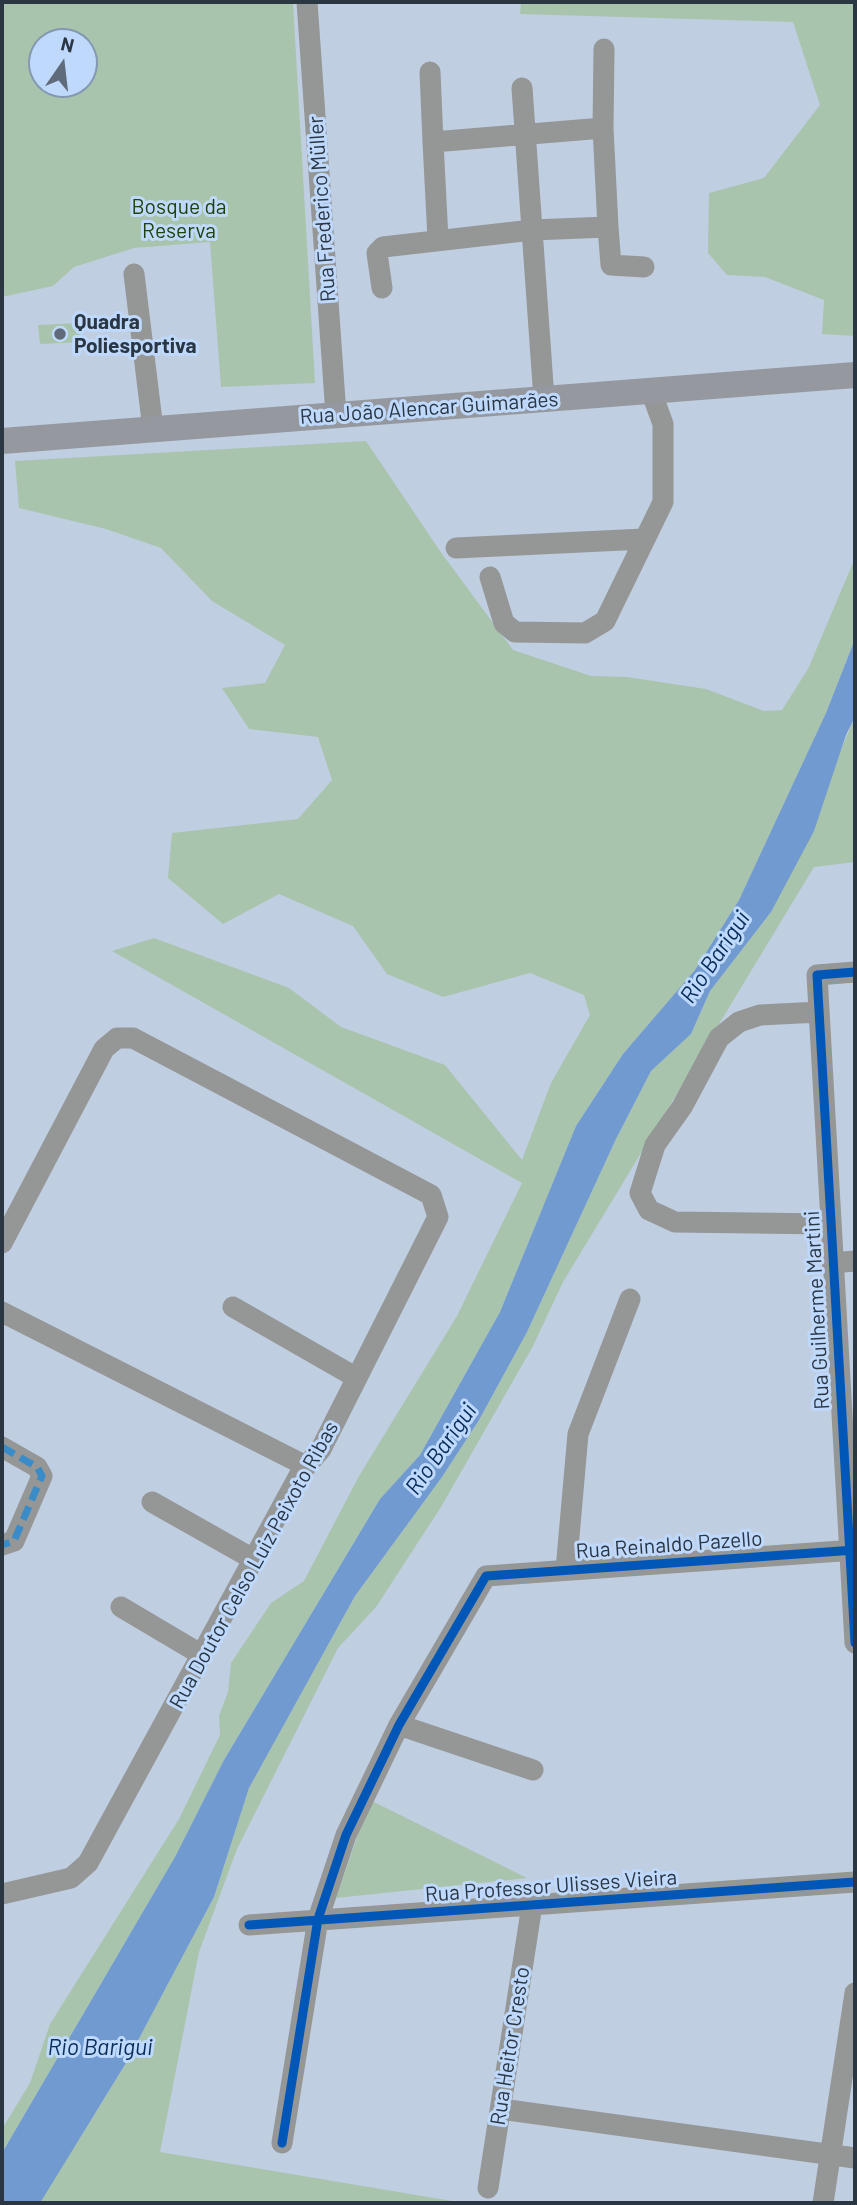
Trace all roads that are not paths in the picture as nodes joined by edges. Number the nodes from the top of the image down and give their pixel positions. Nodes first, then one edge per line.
1 (307, 2) edge
2 (604, 49) dead end
3 (430, 72) dead end
4 (522, 88) dead end
5 (603, 128) junction
6 (525, 134) junction
7 (433, 142) junction
8 (608, 228) junction
9 (533, 230) junction
10 (438, 239) junction
11 (644, 267) dead end
12 (134, 274) dead end
13 (382, 288) dead end
14 (855, 375) edge
15 (651, 391) junction
16 (544, 399) junction
17 (336, 415) junction
18 (153, 429) junction
19 (2, 441) edge
20 (644, 539) junction
21 (456, 548) dead end
22 (490, 577) dead end
23 (855, 972) edge
24 (819, 1012) junction
25 (830, 1224) junction
26 (2, 1243) edge
27 (855, 1261) edge
28 (832, 1263) junction
29 (630, 1299) dead end
30 (233, 1307) dead end
31 (2, 1312) edge
32 (357, 1378) junction
33 (2, 1447) edge
34 (306, 1466) junction
35 (152, 1502) dead end
36 (2, 1545) edge
37 (852, 1550) edge
38 (253, 1559) junction
39 (566, 1570) junction
40 (121, 1607) dead end
41 (855, 1643) edge
42 (202, 1655) junction
43 (399, 1726) junction
44 (533, 1770) dead end
45 (855, 1882) edge
46 (2, 1894) edge
47 (532, 1905) junction
48 (318, 1919) junction
49 (249, 1925) dead end
50 (855, 1993) edge
51 (501, 2109) junction
52 (282, 2143) dead end
53 (830, 2154) junction
54 (855, 2158) edge
55 (488, 2188) dead end
56 (823, 2203) edge

1 - 17 street, Rua Frederico Müller
2 - 5 street
3 - 7 street
4 - 6 street
5 - 6 street
5 - 8 street
6 - 7 street
6 - 9 street
7 - 10 street
8 - 9 street
8 - 11 street
9 - 10 street
9 - 16 street
10 - 13 street
12 - 18 street
14 - 15 main road, Rua João Alencar Guimarães
15 - 16 main road, Rua João Alencar Guimarães
15 - 20 street
16 - 17 main road, Rua João Alencar Guimarães
17 - 18 main road, Rua João Alencar Guimarães
18 - 19 main road, Rua João Alencar Guimarães
20 - 21 street
20 - 22 street
23 - 24 street, Rua Guilherme Martini
24 - 25 street, Rua Guilherme Martini
24 - 25 street
25 - 28 street, Rua Guilherme Martini
26 - 32 street, Rua Doutor Celso Luiz Peixoto Ribas
27 - 28 street
28 - 37 street, Rua Guilherme Martini
29 - 39 street, Rua Reinaldo Pazello
30 - 32 street
31 - 34 street
32 - 34 street, Rua Doutor Celso Luiz Peixoto Ribas
33 - 36 street
34 - 38 street, Rua Doutor Celso Luiz Peixoto Ribas
35 - 38 street
37 - 39 street, Rua Reinaldo Pazello
37 - 41 street, Rua Guilherme Martini
38 - 42 street, Rua Doutor Celso Luiz Peixoto Ribas
39 - 43 street, Rua Reinaldo Pazello
40 - 42 street
42 - 46 street, Rua Doutor Celso Luiz Peixoto Ribas
43 - 44 street
43 - 48 street
45 - 47 street, Rua Professor Ulisses Vieira
47 - 48 street, Rua Professor Ulisses Vieira
47 - 51 street, Rua Heitor Cresto
48 - 49 street, Rua Professor Ulisses Vieira
48 - 52 street
50 - 53 street
51 - 53 street
51 - 55 street, Rua Heitor Cresto
53 - 54 street
53 - 56 street

